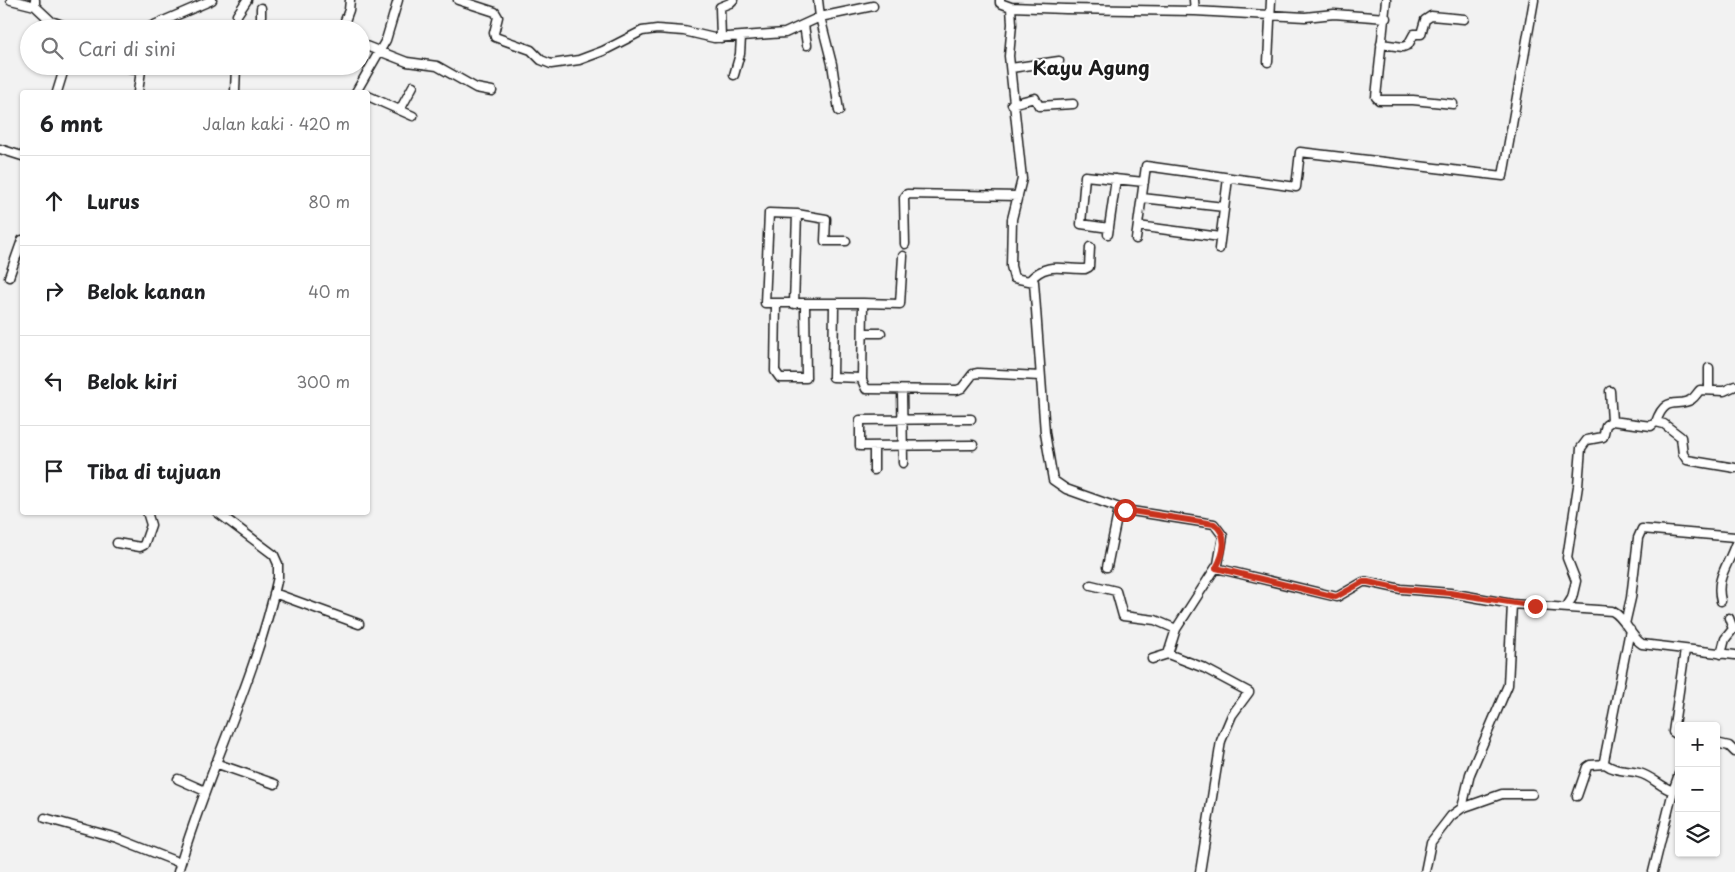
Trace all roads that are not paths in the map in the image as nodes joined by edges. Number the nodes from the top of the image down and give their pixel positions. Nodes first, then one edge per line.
1 (11, 0) edge
2 (212, 0) edge
3 (246, 0) edge
4 (350, 0) edge
5 (398, 0) edge
6 (458, 0) edge
7 (733, 0) edge
8 (818, 0) edge
9 (991, 0) edge
10 (1194, 0) edge
11 (1271, 0) edge
12 (1386, 0) edge
13 (1534, 0) edge
14 (1000, 2) edge
15 (35, 3) edge
16 (1054, 4) edge
17 (873, 6) dead end
18 (1011, 7) junction
19 (262, 8) dead end
20 (1195, 11) junction
21 (1270, 15) junction
22 (820, 17) junction
23 (1386, 18) junction
24 (1464, 19) dead end
25 (48, 20) edge
26 (166, 20) edge
27 (237, 20) edge
28 (261, 20) edge
29 (345, 20) edge
30 (804, 25) junction
31 (741, 37) junction
32 (721, 38) junction
33 (1381, 44) junction
34 (807, 45) dead end
35 (370, 47) edge
36 (381, 51) junction
37 (1059, 60) dead end
38 (1268, 62) dead end
39 (1011, 68) junction
40 (370, 70) edge
41 (62, 75) edge
42 (140, 75) edge
43 (236, 75) edge
44 (367, 75) edge
45 (734, 76) dead end
46 (413, 86) dead end
47 (58, 90) edge
48 (138, 90) edge
49 (235, 90) edge
50 (358, 90) edge
51 (492, 91) dead end
52 (370, 97) edge
53 (1012, 104) junction
54 (1073, 104) dead end
55 (1453, 104) dead end
56 (400, 110) junction
57 (838, 111) dead end
58 (413, 116) dead end
59 (0, 149) edge
60 (20, 155) edge
61 (1228, 178) junction
62 (1116, 179) junction
63 (1144, 182) junction
64 (1018, 196) junction
65 (1142, 198) junction
66 (1224, 207) junction
67 (797, 214) junction
68 (1138, 226) junction
69 (1220, 237) junction
70 (1136, 239) dead end
71 (846, 241) dead end
72 (905, 244) dead end
73 (20, 246) edge
74 (1090, 247) dead end
75 (1219, 249) dead end
76 (902, 256) dead end
77 (9, 277) dead end
78 (1030, 280) junction
79 (863, 303) junction
80 (776, 304) junction
81 (794, 304) junction
82 (805, 305) junction
83 (834, 305) junction
84 (863, 333) junction
85 (881, 333) dead end
86 (1709, 368) dead end
87 (1040, 376) junction
88 (862, 378) junction
89 (1735, 386) edge
90 (1709, 389) junction
91 (902, 390) junction
92 (1610, 390) dead end
93 (902, 419) junction
94 (971, 419) dead end
95 (1612, 421) junction
96 (1656, 422) junction
97 (974, 445) dead end
98 (874, 446) junction
99 (902, 446) junction
100 (903, 463) dead end
101 (1735, 468) edge
102 (874, 470) dead end
103 (1118, 508) junction
104 (148, 515) edge
105 (221, 515) edge
106 (1735, 538) edge
107 (117, 543) dead end
108 (1735, 545) edge
109 (1107, 567) dead end
110 (1216, 568) junction
111 (1091, 585) dead end
112 (274, 593) junction
113 (1721, 601) dead end
114 (1512, 604) junction
115 (1567, 606) junction
116 (1729, 618) dead end
117 (359, 624) dead end
118 (1628, 627) junction
119 (1176, 628) junction
120 (1685, 650) junction
121 (1168, 654) junction
122 (1721, 654) junction
123 (1735, 655) edge
124 (1152, 659) dead end
125 (1675, 722) edge
126 (1720, 744) edge
127 (1735, 752) edge
128 (215, 763) junction
129 (1605, 764) junction
130 (178, 780) dead end
131 (275, 784) dead end
132 (1675, 785) edge
133 (205, 790) junction
134 (1673, 791) junction
135 (1532, 794) dead end
136 (1577, 796) dead end
137 (1462, 808) junction
138 (45, 818) dead end
139 (180, 863) junction
140 (178, 872) edge
141 (1200, 872) edge
142 (1425, 872) edge
143 (1653, 872) edge

1 - 15 street
2 - 26 street
3 - 27 street
4 - 29 street
5 - 36 street
6 - 32 street
7 - 32 street
8 - 22 street
9 - 14 street
10 - 20 street
11 - 21 street
12 - 23 street
13 - 61 street
14 - 18 street
15 - 25 street
16 - 18 street
16 - 20 street
17 - 22 street
18 - 39 street
19 - 28 street
20 - 21 street
21 - 23 street
21 - 38 street
22 - 30 street
22 - 57 street
23 - 33 street
24 - 33 street
30 - 31 street
30 - 34 street
31 - 32 street
31 - 45 street
33 - 55 street
35 - 36 street
36 - 40 street
36 - 51 street
37 - 39 street
39 - 53 street
41 - 47 street
42 - 48 street
43 - 49 street
44 - 50 street
46 - 56 street
52 - 56 street
53 - 54 street
53 - 64 street
56 - 58 street
59 - 60 street
61 - 63 street
61 - 66 street
62 - 62 street
62 - 63 street
63 - 65 street
64 - 72 street
64 - 78 street
65 - 66 street
65 - 68 street
66 - 69 street
67 - 71 street
67 - 80 street
67 - 81 street
68 - 69 street
68 - 70 street
69 - 75 street
73 - 77 street
74 - 78 street
76 - 79 street
78 - 87 street
79 - 83 street
79 - 84 street
80 - 81 street
80 - 82 street
81 - 82 street
82 - 83 street
83 - 88 street
84 - 85 street
84 - 88 street
86 - 90 street
87 - 91 street
87 - 103 street
88 - 91 street
89 - 90 street
90 - 96 street
91 - 93 street
92 - 95 street
93 - 94 street
93 - 98 street
93 - 99 street
95 - 96 street
95 - 115 street
96 - 101 street
97 - 99 street
98 - 99 street
98 - 102 street
99 - 100 street
103 - 109 street
103 - 110 street
104 - 107 street
105 - 112 street
106 - 118 street
108 - 113 street
110 - 114 street
110 - 119 street
111 - 119 street
112 - 117 street
112 - 128 street
114 - 115 street
114 - 137 street
115 - 118 street
116 - 122 street
118 - 120 street
118 - 129 street
119 - 121 street
120 - 122 street
120 - 125 street
121 - 124 street
121 - 141 street
122 - 123 street
126 - 127 street
128 - 131 street
128 - 133 street
129 - 134 street
129 - 136 street
130 - 133 street
132 - 134 street
133 - 139 street
134 - 143 street
135 - 137 street
137 - 142 street
138 - 139 street
139 - 140 street

